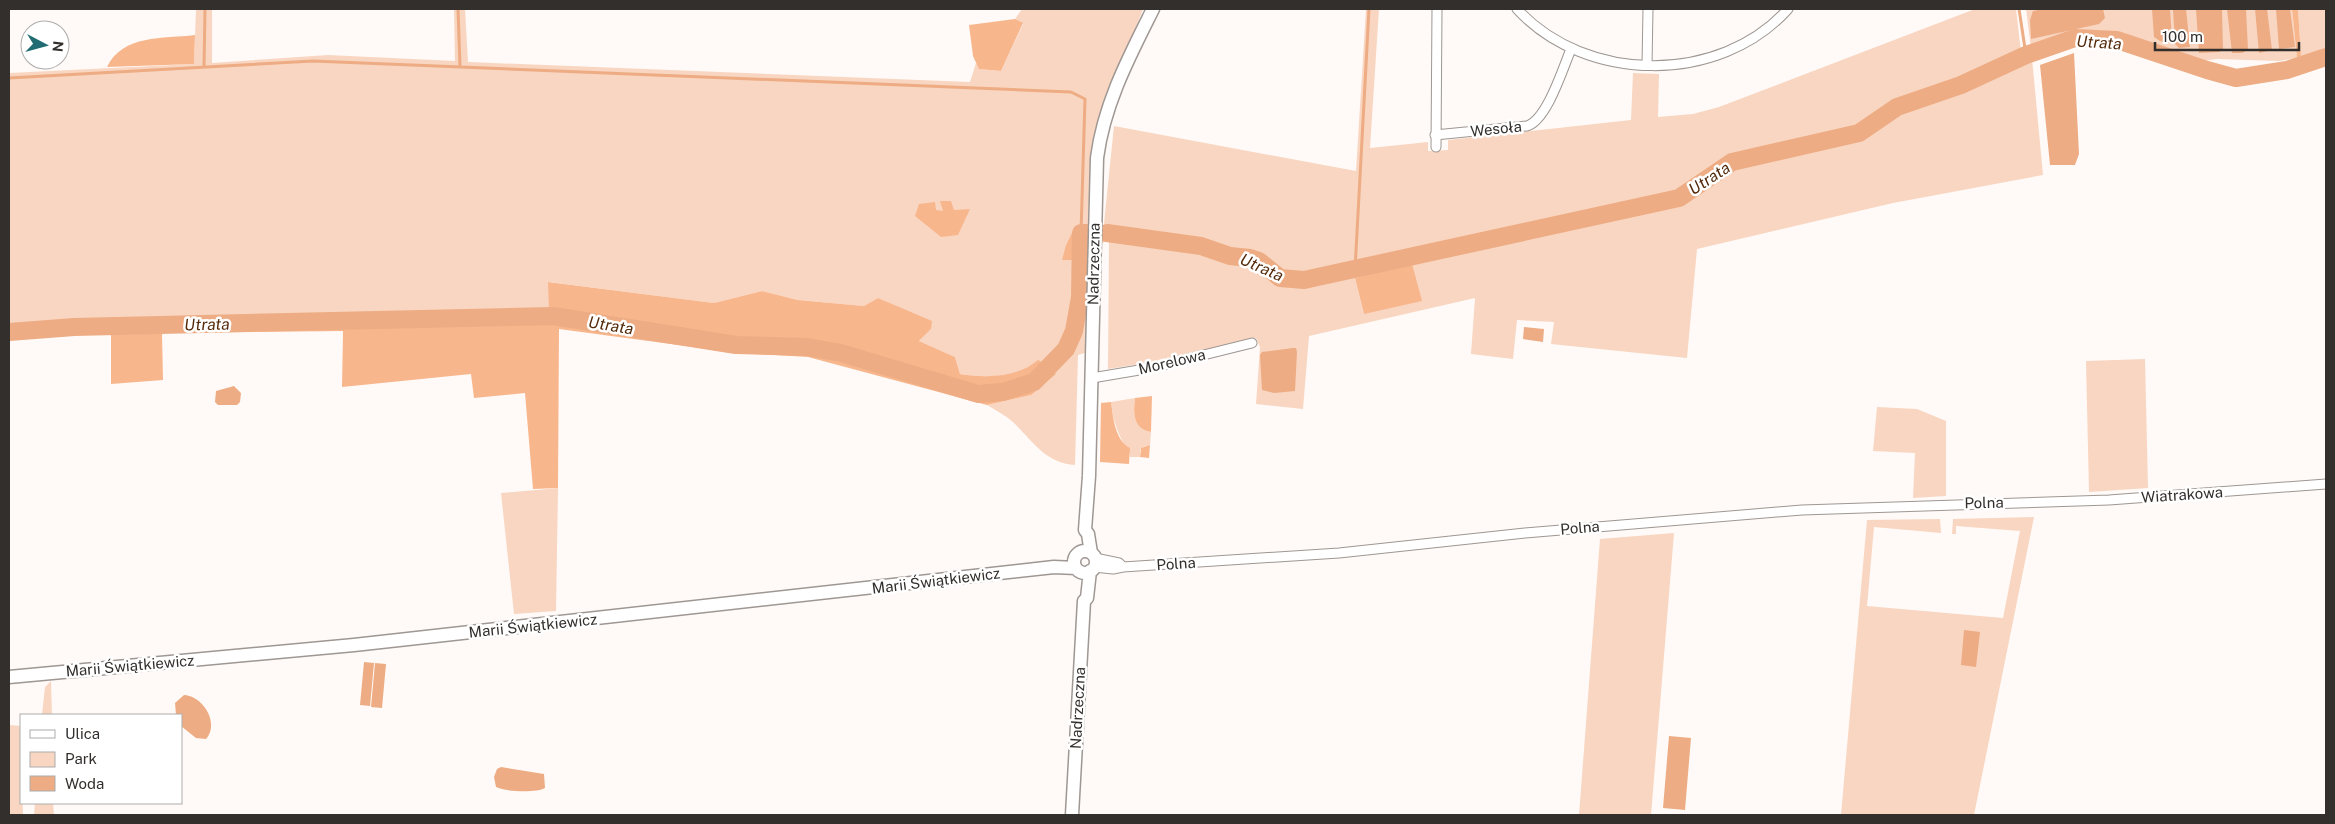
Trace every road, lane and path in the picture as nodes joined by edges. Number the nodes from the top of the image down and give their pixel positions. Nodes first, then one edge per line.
1 (1153, 9) edge
2 (1438, 9) edge
3 (1517, 9) edge
4 (1648, 9) edge
5 (1788, 9) edge
6 (1571, 49) junction
7 (1647, 65) junction
8 (1435, 135) junction
9 (1436, 147) dead end
10 (1252, 343) dead end
11 (1092, 378) junction
12 (2326, 484) edge
13 (2037, 503) joint
14 (1085, 563) junction
15 (9, 677) edge
16 (1072, 815) edge

1 - 11 street, Nadrzeczna
2 - 8 street
3 - 6 street
4 - 7 street
5 - 7 street
6 - 7 street
6 - 8 street, Wesoła
8 - 9 street
10 - 11 street, Morelowa
11 - 14 street, Nadrzeczna
12 - 13 street, Wiatrakowa
13 - 14 street, Polna
14 - 15 street, Marii Świątkiewicz
14 - 16 street, Nadrzeczna

